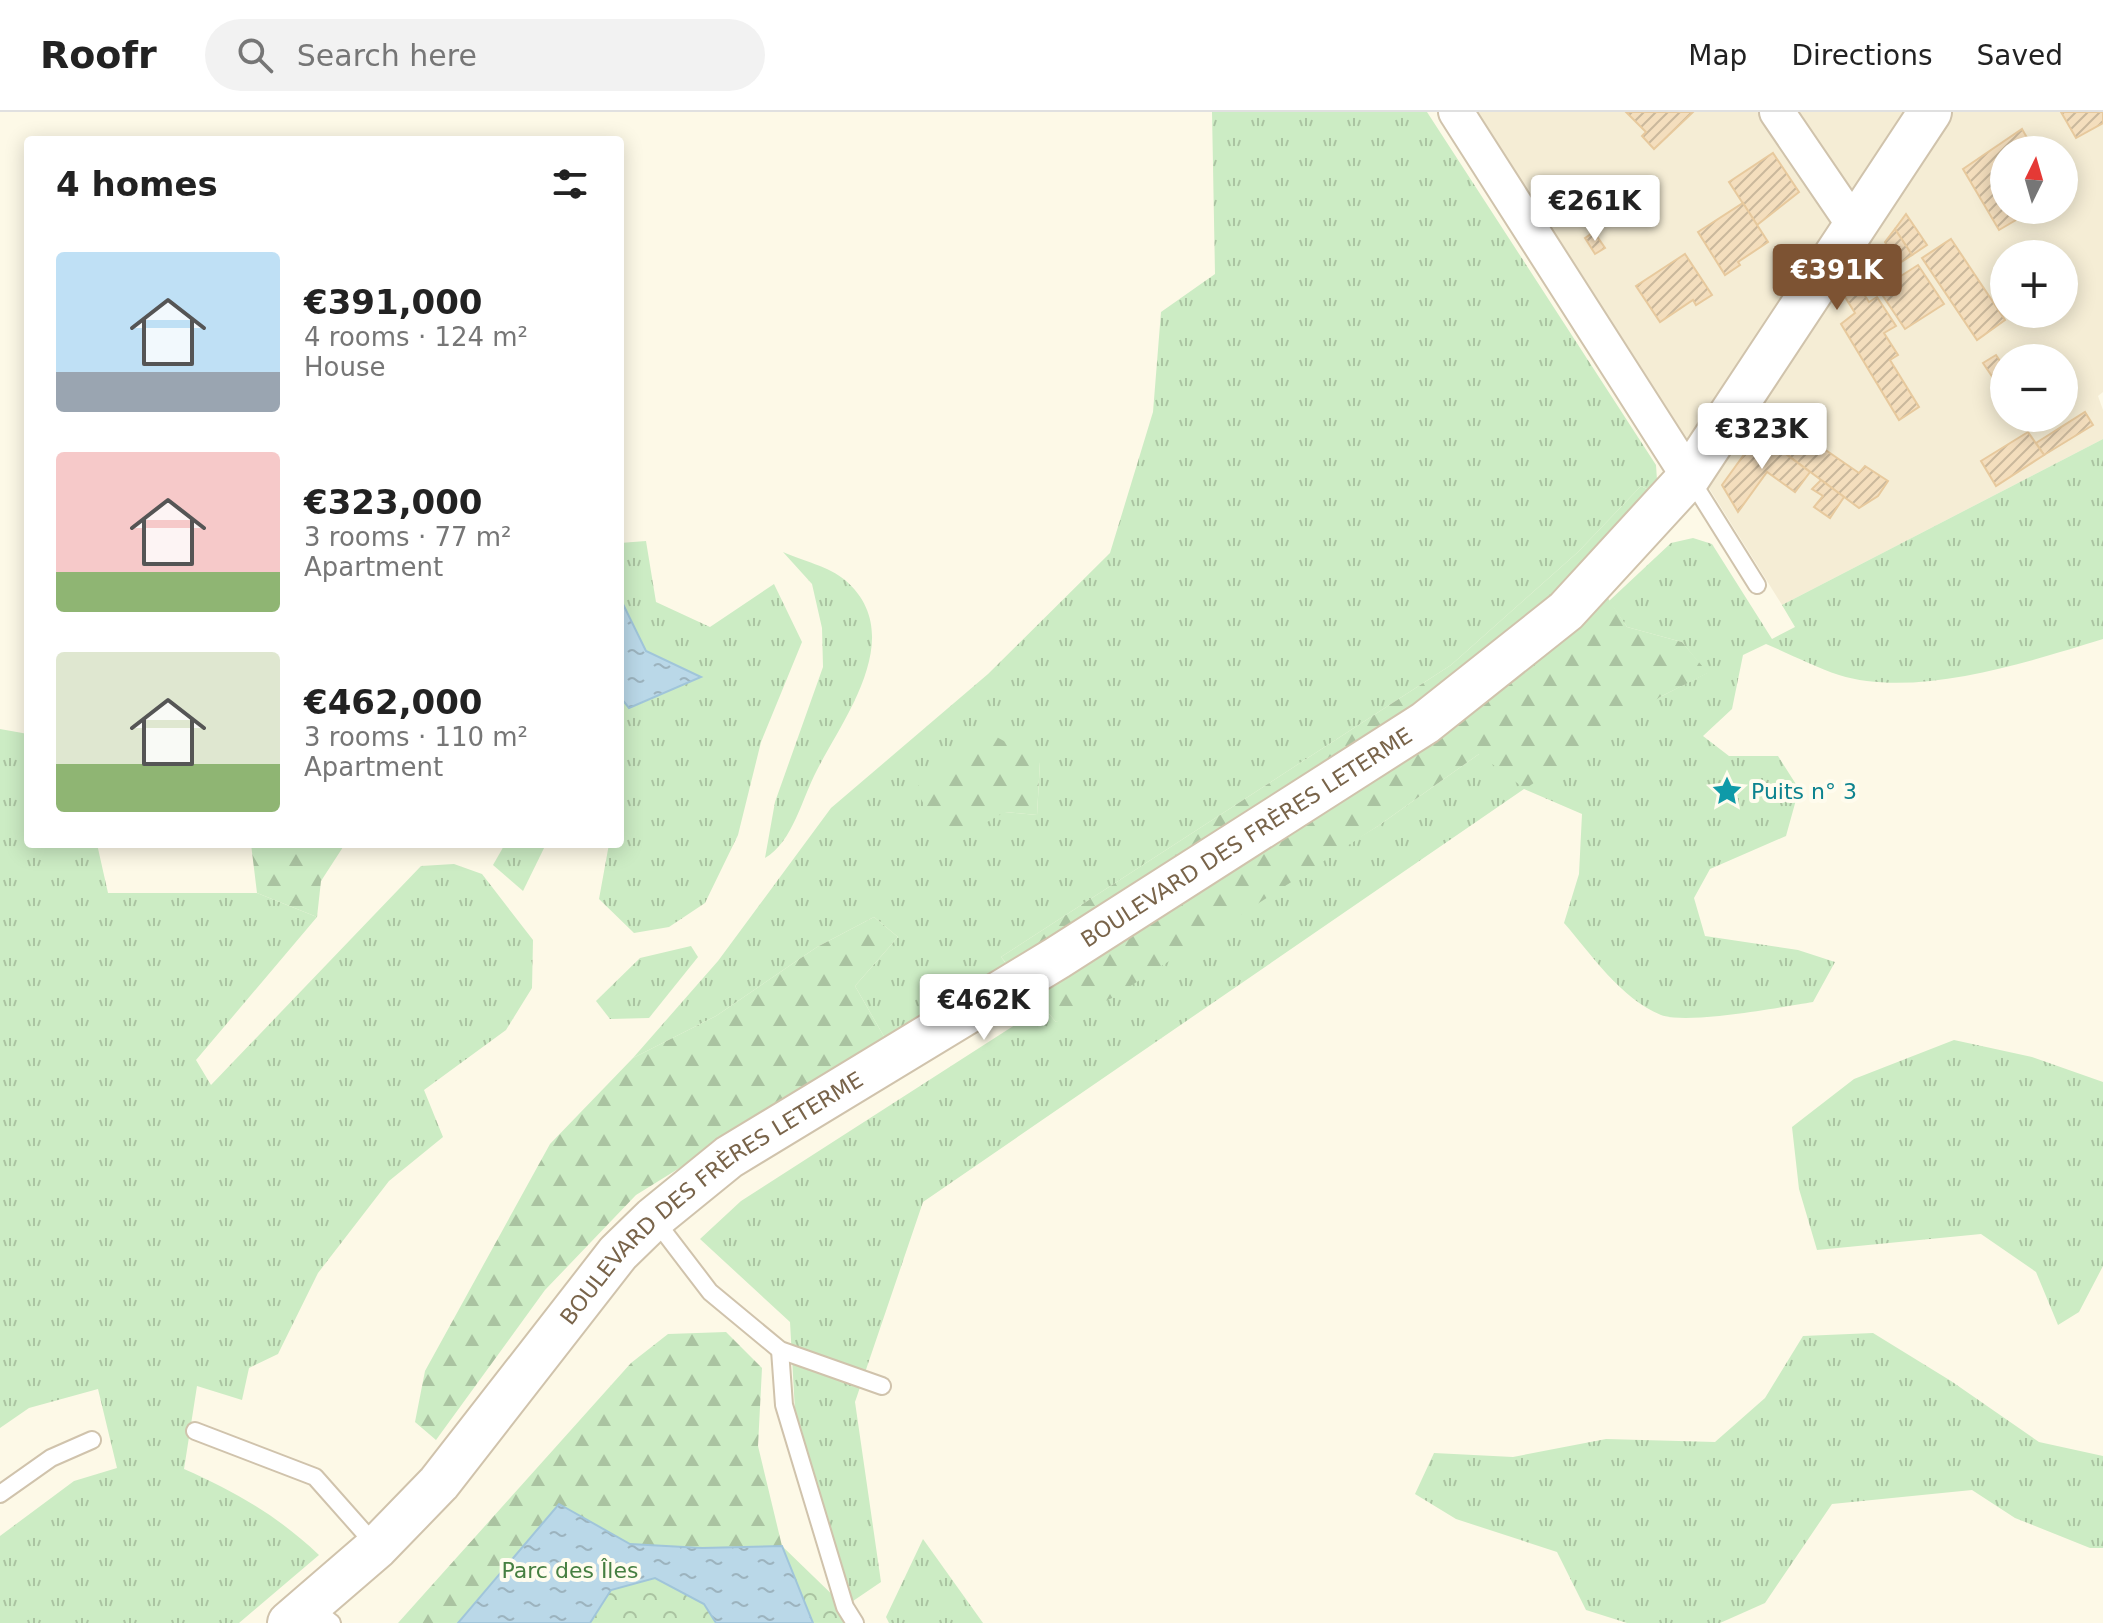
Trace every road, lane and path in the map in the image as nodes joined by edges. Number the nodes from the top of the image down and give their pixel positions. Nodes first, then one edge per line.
1 (1456, 112) edge
2 (1777, 112) edge
3 (1930, 112) edge
4 (1854, 225) junction
5 (1689, 477) junction
6 (1757, 585) dead end
7 (654, 1218) junction
8 (780, 1350) junction
9 (882, 1386) dead end
10 (195, 1431) dead end
11 (92, 1440) dead end
12 (0, 1494) edge
13 (377, 1547) junction
14 (310, 1617) edge
15 (855, 1623) edge

1 - 5 street
2 - 4 street
3 - 4 street, BOULEVARD DES FRÈRES LETERME
4 - 5 street, BOULEVARD DES FRÈRES LETERME
5 - 6 lane
5 - 7 street, BOULEVARD DES FRÈRES LETERME
7 - 8 lane
7 - 13 street, BOULEVARD DES FRÈRES LETERME
8 - 9 lane
8 - 15 lane
10 - 13 lane
11 - 12 lane
13 - 14 street, BOULEVARD DES FRÈRES LETERME

